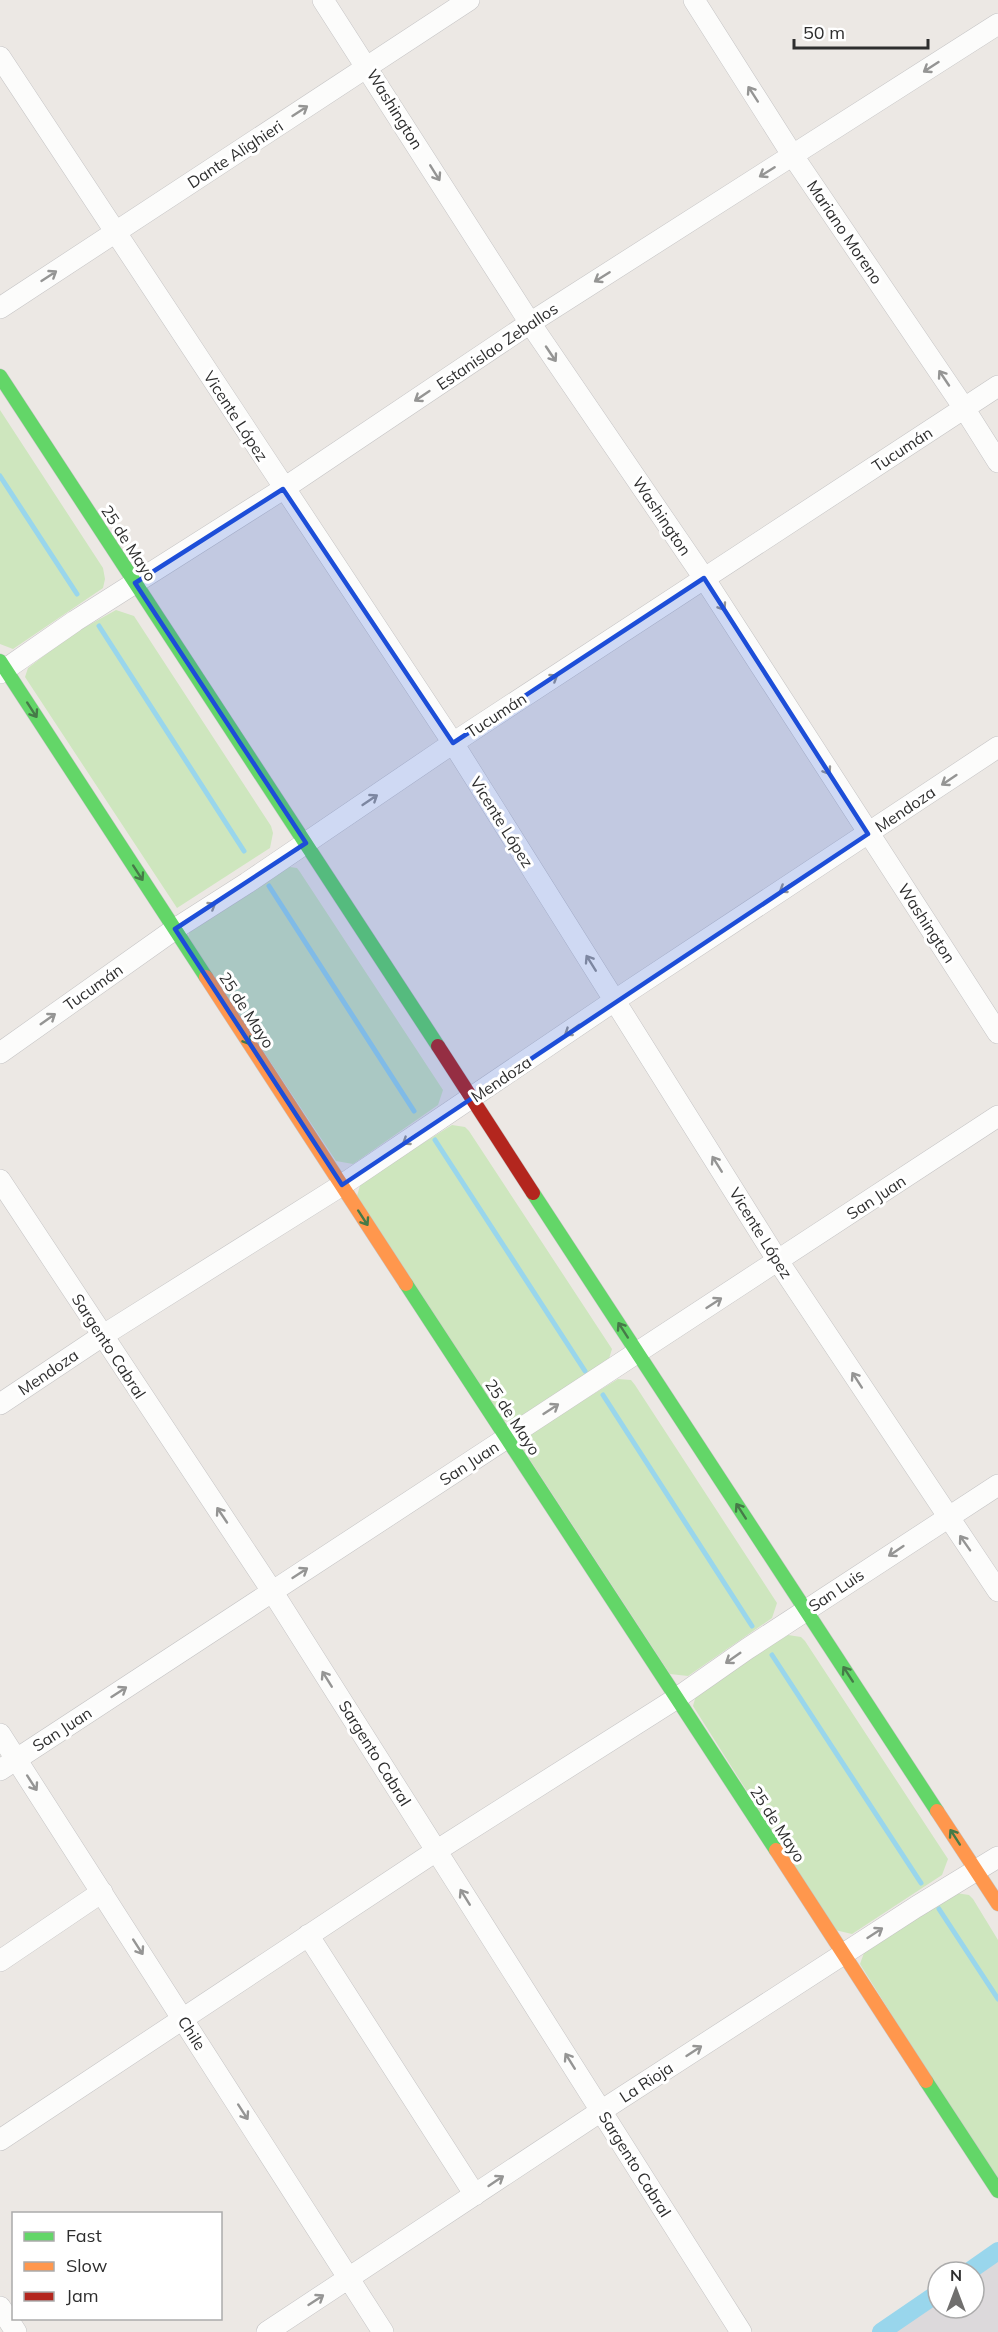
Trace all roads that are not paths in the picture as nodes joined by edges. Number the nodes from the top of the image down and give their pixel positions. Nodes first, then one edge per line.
1 (323, 0) edge
2 (470, 0) edge
3 (694, 0) edge
4 (998, 24) edge
5 (0, 57) edge
6 (368, 67) junction
7 (793, 156) junction
8 (116, 232) junction
9 (0, 308) edge
10 (530, 323) junction
11 (0, 376) edge
12 (998, 386) edge
13 (964, 408) junction
14 (998, 462) edge
15 (283, 489) junction
16 (704, 578) junction
17 (135, 583) junction
18 (2, 668) edge
19 (453, 743) junction
20 (998, 747) edge
21 (868, 834) junction
22 (306, 843) junction
23 (174, 928) junction
24 (614, 1001) junction
25 (998, 1033) edge
26 (0, 1053) edge
27 (472, 1098) junction
28 (998, 1116) edge
29 (0, 1180) edge
30 (342, 1185) junction
31 (778, 1261) junction
32 (102, 1336) junction
33 (638, 1352) junction
34 (0, 1404) edge
35 (507, 1438) junction
36 (998, 1485) edge
37 (947, 1517) junction
38 (272, 1591) junction
39 (998, 1591) edge
40 (806, 1610) junction
41 (677, 1698) junction
42 (0, 1734) edge
43 (8, 1765) edge
44 (436, 1851) junction
45 (998, 1857) edge
46 (976, 1870) junction
47 (102, 1892) junction
48 (998, 1904) edge
49 (308, 1935) junction
50 (844, 1954) junction
51 (0, 1961) edge
52 (182, 2018) junction
53 (601, 2111) junction
54 (0, 2140) edge
55 (998, 2191) edge
56 (475, 2195) junction
57 (350, 2278) junction
58 (0, 2307) edge
59 (16, 2332) edge
60 (267, 2332) edge
61 (383, 2332) edge
62 (741, 2332) edge

1 - 6 street, Washington
2 - 6 street, Dante Alighieri
7 -> 3 street, Mariano Moreno
4 -> 7 street, Estanislao Zeballos
5 - 8 street, Vicente López
8 -> 6 street, Dante Alighieri
6 -> 10 street, Washington
7 -> 10 street, Estanislao Zeballos
13 -> 7 street, Mariano Moreno
9 -> 8 street, Dante Alighieri
8 - 15 street, Vicente López
10 -> 15 street, Estanislao Zeballos
10 -> 16 street, Washington
11 - 17 street, 25 de Mayo
12 - 13 street, Tucumán
13 - 14 street, Mariano Moreno
13 - 16 street, Tucumán
15 - 17 street, Estanislao Zeballos
15 - 19 street, Vicente López
19 -> 16 street, Tucumán
16 -> 21 street, Washington
17 - 18 street, Estanislao Zeballos
17 - 22 street, 25 de Mayo
18 -> 23 street, 25 de Mayo
22 -> 19 street, Tucumán
24 -> 19 street, Vicente López
20 -> 21 street, Mendoza
21 -> 24 street, Mendoza
21 - 25 street, Washington
23 -> 22 street, Tucumán
22 - 27 street, 25 de Mayo
26 -> 23 street, Tucumán
23 -> 30 street, 25 de Mayo
24 -> 27 street, Mendoza
31 -> 24 street, Vicente López
27 -> 30 street, Mendoza
33 -> 27 street, 25 de Mayo
28 - 31 street, San Juan
29 - 32 street, Sargento Cabral
30 - 32 street, Mendoza
30 -> 35 street, 25 de Mayo
33 -> 31 street, San Juan
37 -> 31 street, Vicente López
32 - 34 street, Mendoza
38 -> 32 street, Sargento Cabral
35 -> 33 street, San Juan
40 -> 33 street, 25 de Mayo
38 -> 35 street, San Juan
35 - 41 street, 25 de Mayo
36 - 37 street, San Luis
39 -> 37 street, Vicente López
37 -> 40 street, San Luis
43 -> 38 street, San Juan
44 -> 38 street, Sargento Cabral
40 -> 41 street, San Luis
46 -> 40 street, 25 de Mayo
41 - 44 street, San Luis
41 - 50 street, 25 de Mayo
42 - 43 street, Chile
43 -> 47 street, Chile
44 - 49 street, San Luis
53 -> 44 street, Sargento Cabral
45 - 46 street, La Rioja
46 - 48 street, 25 de Mayo
50 -> 46 street, La Rioja
47 - 51 street
47 -> 52 street, Chile
49 - 52 street, San Luis
49 - 56 street
53 -> 50 street, La Rioja
50 - 55 street, 25 de Mayo
52 - 54 street, San Luis
52 -> 57 street, Chile
56 -> 53 street, La Rioja
53 - 62 street, Sargento Cabral
56 - 57 street, La Rioja
60 -> 57 street, La Rioja
57 - 61 street, Chile
58 - 59 street

